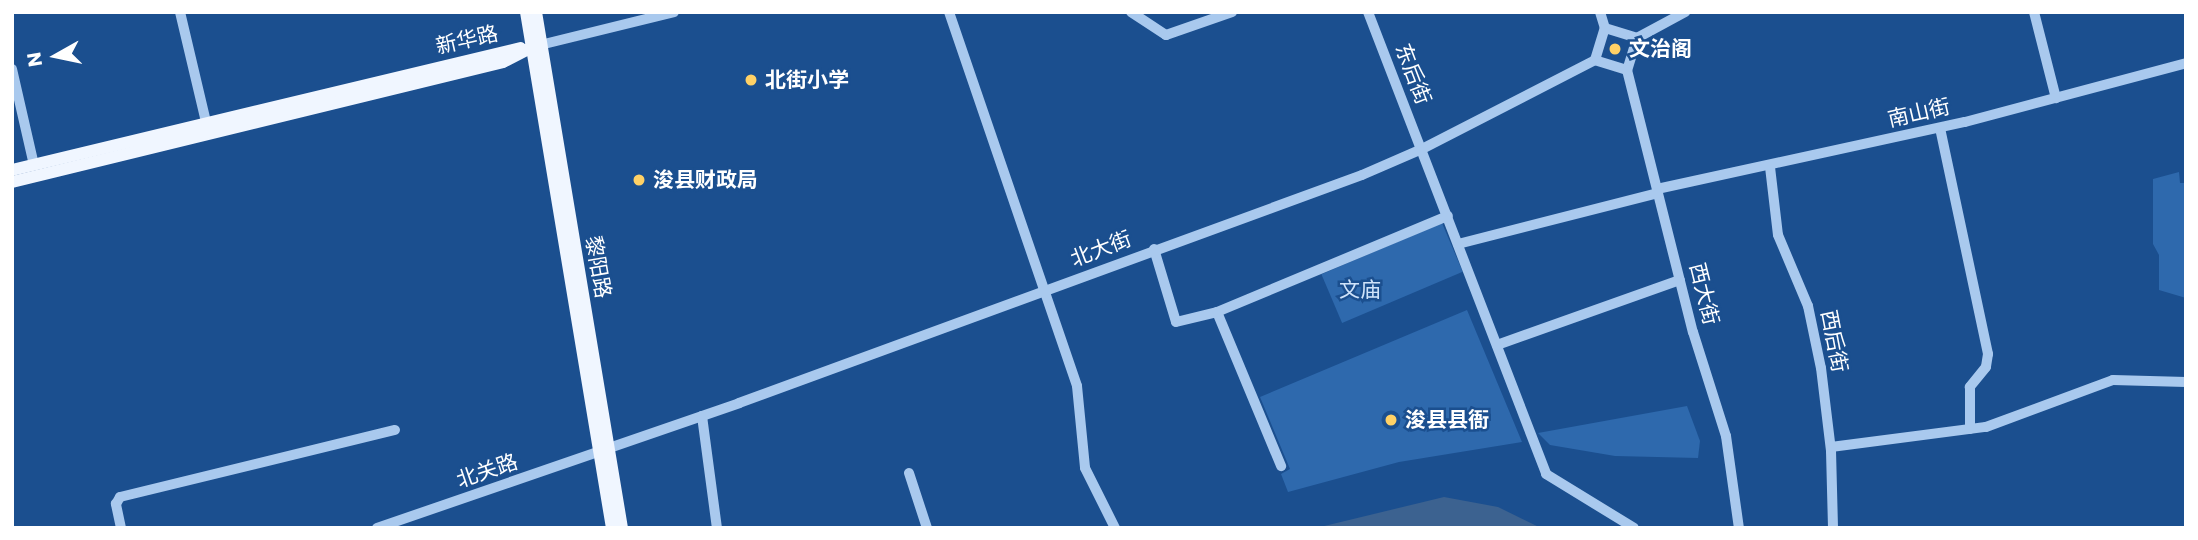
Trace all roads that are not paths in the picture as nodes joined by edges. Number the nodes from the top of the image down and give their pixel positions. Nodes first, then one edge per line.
1 (180, 12) edge
2 (526, 12) edge
3 (536, 12) edge
4 (674, 12) edge
5 (949, 12) edge
6 (1131, 12) edge
7 (1232, 12) edge
8 (1368, 12) edge
9 (1600, 12) edge
10 (1685, 12) edge
11 (2034, 12) edge
12 (1605, 28) junction
13 (1637, 38) junction
14 (536, 46) junction
15 (1595, 60) junction
16 (2186, 63) edge
17 (12, 69) edge
18 (1627, 69) junction
19 (2056, 98) junction
20 (206, 122) junction
21 (1940, 128) junction
22 (1422, 149) junction
23 (34, 164) junction
24 (1770, 167) junction
25 (12, 170) edge
26 (12, 181) edge
27 (1658, 191) junction
28 (1448, 216) junction
29 (1458, 244) junction
30 (1154, 249) junction
31 (1680, 280) junction
32 (1047, 290) junction
33 (1217, 312) junction
34 (1497, 345) junction
35 (2186, 382) edge
36 (702, 416) junction
37 (1970, 429) junction
38 (395, 430) dead end
39 (1831, 447) junction
40 (604, 451) junction
41 (1281, 466) dead end
42 (909, 472) dead end
43 (121, 528) edge
44 (377, 528) edge
45 (612, 528) edge
46 (622, 528) edge
47 (717, 528) edge
48 (928, 528) edge
49 (1115, 528) edge
50 (1634, 528) edge
51 (1739, 528) edge
52 (1833, 528) edge

1 - 20 street
2 - 14 main road, 黎阳路
3 - 14 main road, 黎阳路
4 - 14 street
5 - 32 street
6 - 7 street
8 - 22 street, 东后街
9 - 12 street
10 - 13 street
11 - 19 street
12 - 13 street
12 - 15 street
13 - 18 street
14 - 20 main road, 新华路
14 - 26 main road, 新华路
14 - 40 main road, 黎阳路
15 - 18 street
15 - 22 street, 北大街
16 - 19 street, 南山街
17 - 23 street
18 - 27 street, 西大街
19 - 21 street, 南山街
20 - 23 main road, 新华路
21 - 24 street, 南山街
21 - 37 street
22 - 28 street, 东后街
22 - 30 street, 北大街
23 - 25 main road, 新华路
24 - 27 street, 南山街
24 - 39 street, 西后街
27 - 29 street, 南山街
27 - 31 street, 西大街
28 - 29 street, 东后街
28 - 33 street
29 - 34 street, 东后街
30 - 32 street, 北大街
30 - 33 street
31 - 34 street
31 - 51 street, 西大街
32 - 36 street, 北大街
32 - 49 street
33 - 41 street
34 - 50 street, 东后街
35 - 37 street
36 - 40 street, 北大街
36 - 47 street
37 - 39 street
38 - 43 street
39 - 52 street, 西后街
40 - 44 street, 北关路
40 - 45 main road, 黎阳路
40 - 46 main road, 黎阳路
42 - 48 street

